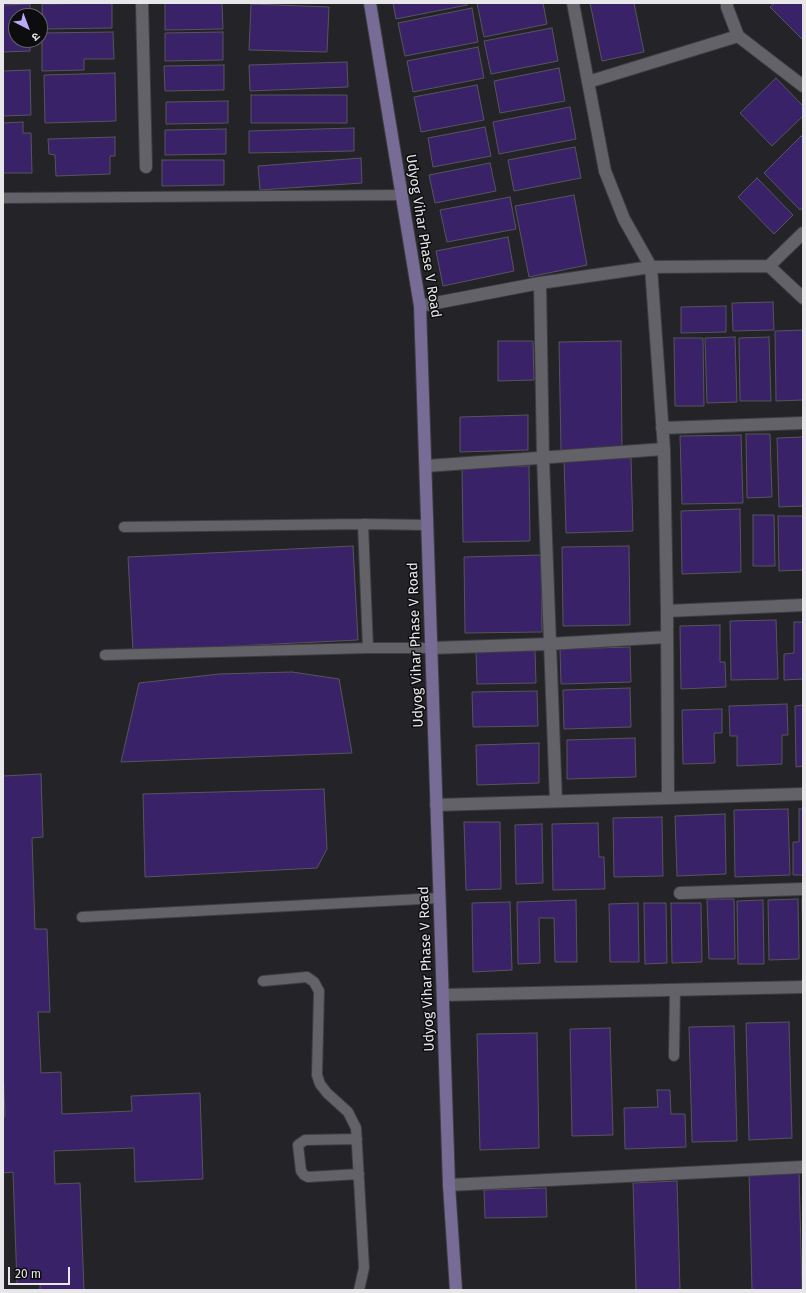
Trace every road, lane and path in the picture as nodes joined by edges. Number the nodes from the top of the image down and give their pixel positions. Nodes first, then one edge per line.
1 (142, 3) edge
2 (370, 3) edge
3 (573, 3) edge
4 (727, 3) edge
5 (738, 36) junction
6 (588, 82) junction
7 (803, 86) edge
8 (146, 167) dead end
9 (402, 195) junction
10 (3, 198) edge
11 (803, 232) edge
12 (769, 266) junction
13 (651, 267) junction
14 (540, 283) junction
15 (803, 298) edge
16 (420, 306) junction
17 (803, 422) edge
18 (662, 428) junction
19 (664, 449) junction
20 (543, 458) junction
21 (426, 466) junction
22 (363, 524) junction
23 (427, 525) junction
24 (124, 527) dead end
25 (803, 605) edge
26 (667, 611) junction
27 (667, 637) junction
28 (549, 644) junction
29 (368, 648) junction
30 (431, 648) junction
31 (105, 655) dead end
32 (803, 794) edge
33 (668, 798) junction
34 (556, 801) junction
35 (436, 805) junction
36 (803, 889) edge
37 (680, 893) dead end
38 (439, 898) junction
39 (82, 917) dead end
40 (263, 980) dead end
41 (803, 987) edge
42 (675, 990) junction
43 (443, 995) junction
44 (674, 1056) dead end
45 (357, 1139) junction
46 (803, 1167) edge
47 (359, 1174) junction
48 (449, 1185) junction
49 (359, 1290) edge
50 (456, 1290) edge

1 - 8 street
2 - 9 street, Udyog Vihar Phase V Road
3 - 6 street
4 - 5 street
5 - 6 street
5 - 7 street
6 - 13 street
9 - 10 lane
9 - 16 street, Udyog Vihar Phase V Road
11 - 12 street
12 - 13 street
12 - 15 street
13 - 14 street
13 - 18 street
14 - 16 street
14 - 20 street
16 - 21 street, Udyog Vihar Phase V Road
17 - 18 street
18 - 19 street
19 - 20 street
19 - 26 street
20 - 21 street
20 - 28 street
21 - 23 street, Udyog Vihar Phase V Road
22 - 23 lane
22 - 24 lane
22 - 29 lane
23 - 30 street, Udyog Vihar Phase V Road
25 - 26 street
26 - 27 street
27 - 28 street
27 - 33 street
28 - 30 street
28 - 34 street
29 - 30 lane
29 - 31 lane
30 - 35 street, Udyog Vihar Phase V Road
32 - 33 street
33 - 34 street
34 - 35 street
35 - 38 street, Udyog Vihar Phase V Road
36 - 37 street
38 - 39 lane
38 - 43 street, Udyog Vihar Phase V Road
40 - 45 lane
41 - 42 street
42 - 43 street
42 - 44 lane
43 - 48 street, Udyog Vihar Phase V Road
45 - 47 lane
45 - 47 lane
46 - 48 street
47 - 49 lane
48 - 50 street, Udyog Vihar Phase V Road

